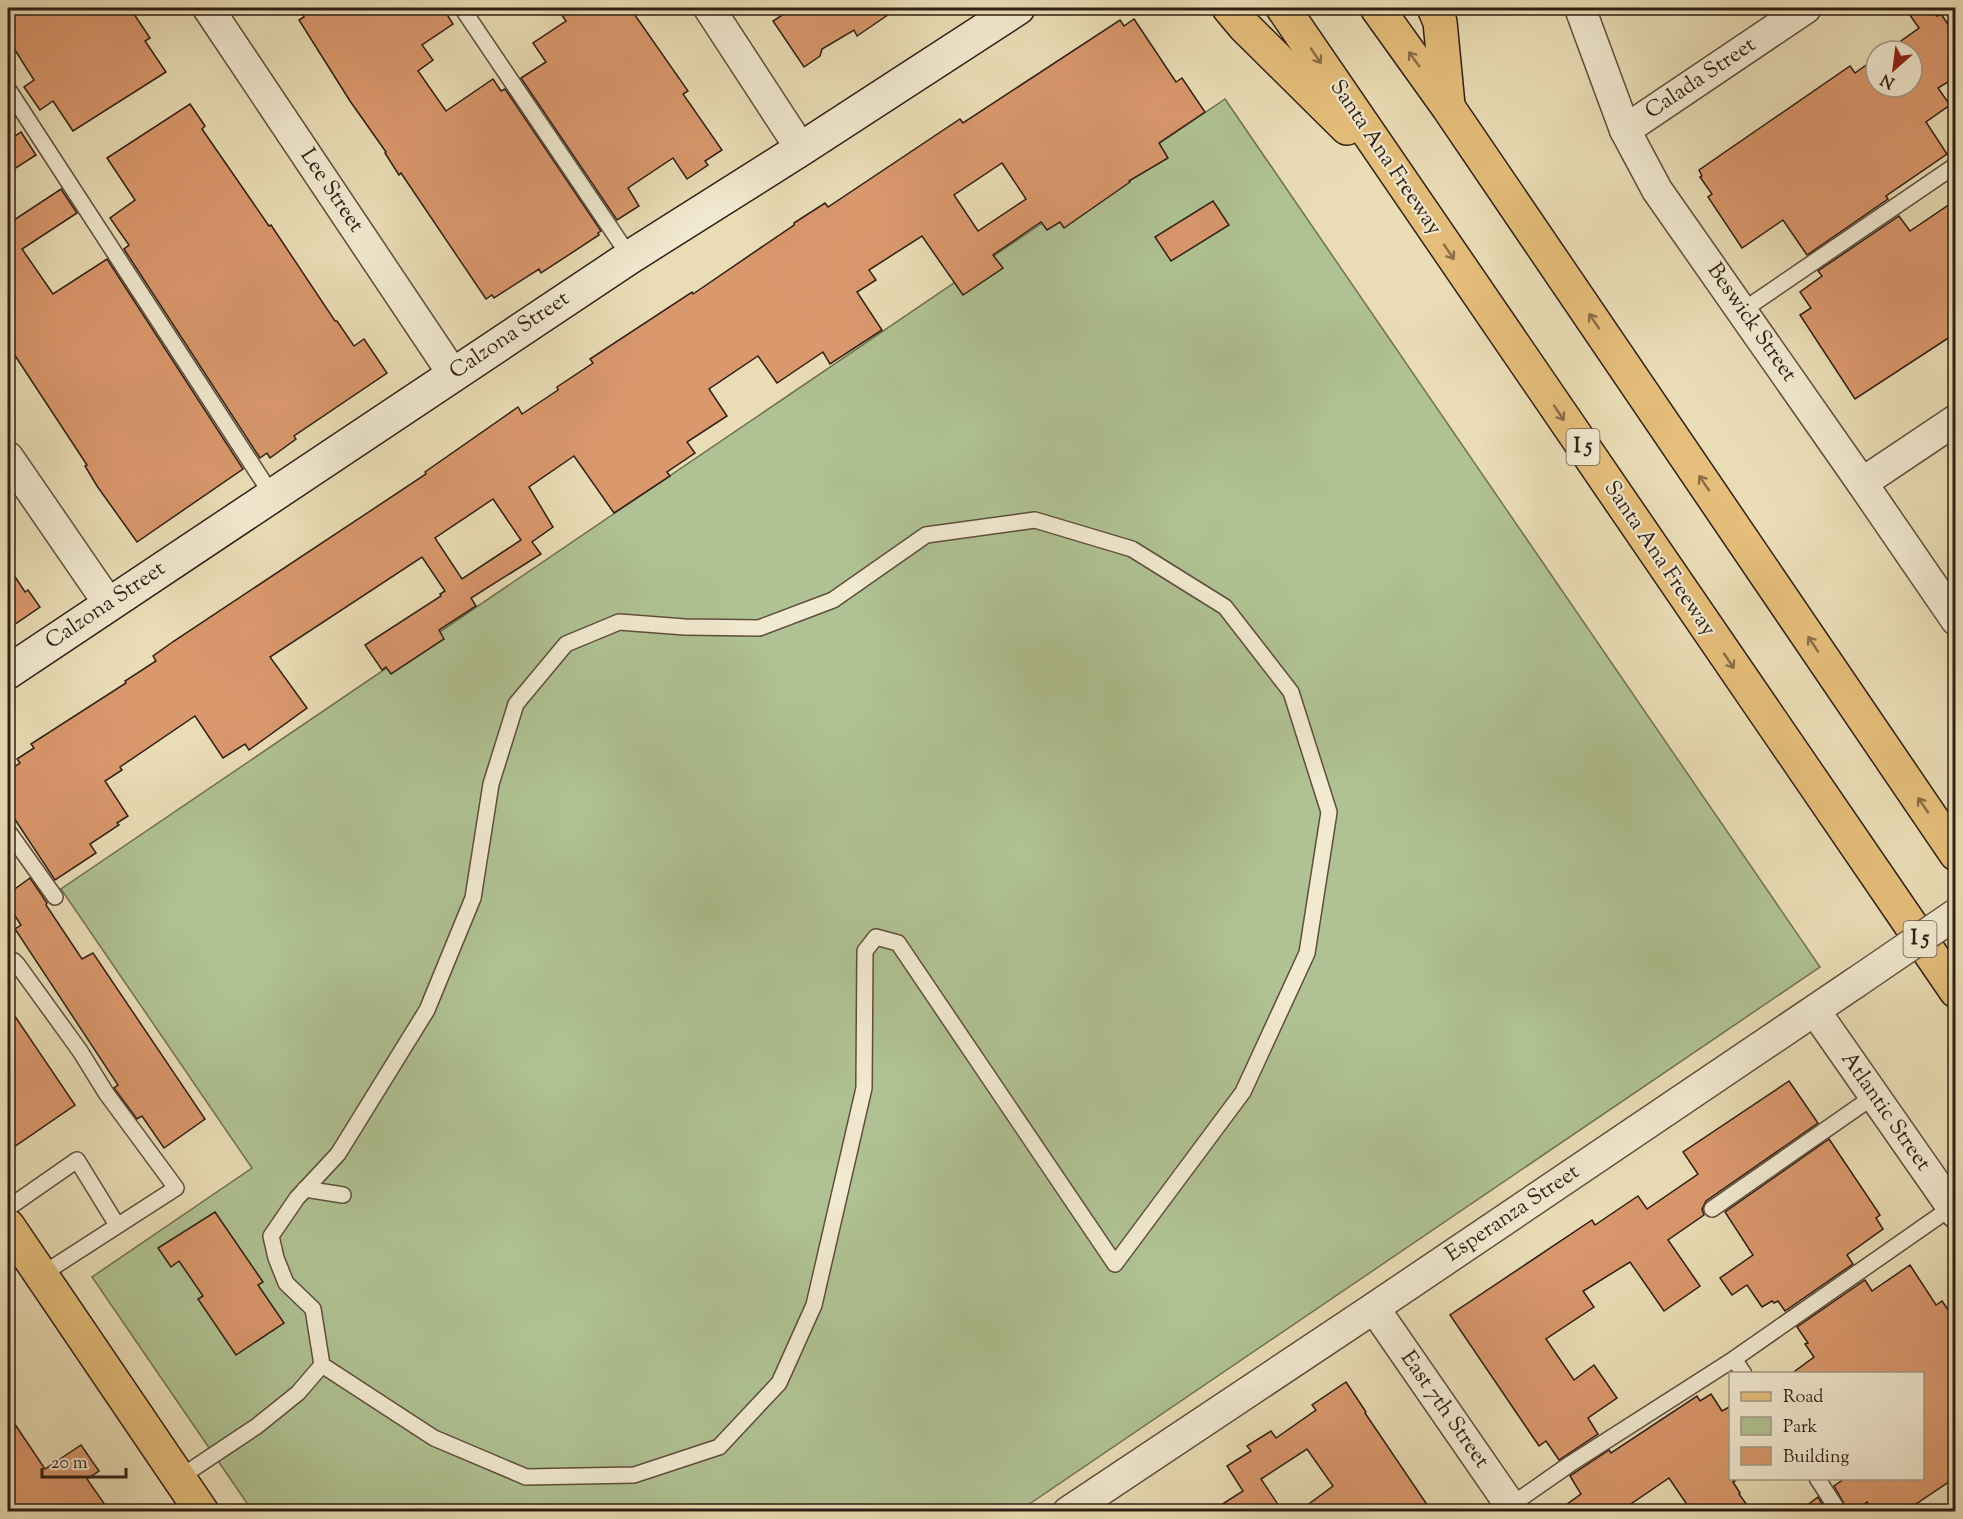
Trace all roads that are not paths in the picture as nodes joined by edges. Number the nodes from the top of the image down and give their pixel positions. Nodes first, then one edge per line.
1 (208, 8) edge
2 (462, 8) edge
3 (709, 8) edge
4 (1018, 8) edge
5 (1229, 8) edge
6 (1283, 8) edge
7 (1377, 8) edge
8 (1434, 8) edge
9 (1580, 8) edge
10 (1806, 8) edge
11 (8, 88) edge
12 (1448, 107) junction
13 (1625, 130) junction
14 (801, 149) junction
15 (1956, 165) edge
16 (1397, 176) junction
17 (630, 257) junction
18 (1742, 311) junction
19 (453, 374) junction
20 (1956, 420) edge
21 (8, 457) edge
22 (1862, 483) junction
23 (272, 495) junction
24 (109, 604) junction
25 (1956, 620) edge
26 (8, 672) edge
27 (8, 831) edge
28 (1956, 854) edge
29 (55, 897) dead end
30 (1956, 914) edge
31 (8, 960) edge
32 (1956, 991) edge
33 (1815, 1011) junction
34 (1874, 1096) junction
35 (306, 1189) junction
36 (343, 1195) dead end
37 (8, 1208) edge
38 (1712, 1209) dead end
39 (1954, 1210) edge
40 (117, 1225) junction
41 (8, 1226) edge
42 (41, 1275) junction
43 (1374, 1308) junction
44 (1734, 1359) junction
45 (322, 1365) junction
46 (1743, 1372) edge
47 (179, 1478) junction
48 (1817, 1480) edge
49 (1509, 1510) edge
50 (202, 1512) edge
51 (1068, 1512) edge
52 (1839, 1512) edge

1 - 19 street, Lee Street
2 - 17 lane
3 - 14 street
4 - 14 street, Calzona Street
5 - 16 main road
6 -> 16 main road, Santa Ana Freeway / I 5
12 -> 7 main road
8 - 12 main road
9 - 13 street, Beswick Street
10 - 13 street, Calada Street
11 - 23 lane
28 -> 12 main road
13 - 18 street, Beswick Street
14 - 17 street, Calzona Street
15 - 18 lane
16 -> 32 main road, Santa Ana Freeway / I 5
17 - 19 street, Calzona Street
18 - 22 street, Beswick Street
19 - 23 street, Calzona Street
20 - 22 street
21 - 24 street
22 - 25 street, Beswick Street
23 - 24 street, Calzona Street
24 - 26 street, Calzona Street
27 - 29 lane
30 - 33 street, Esperanza Street, bridge
31 - 40 lane
33 - 34 street, Atlantic Street
33 - 43 street, Esperanza Street
34 - 38 lane
34 - 39 street, Atlantic Street
35 - 36 lane
35 - 45 lane
35 - 45 lane
37 - 40 lane
39 - 44 lane
40 - 42 lane
41 - 42 main road
42 - 47 main road
43 - 49 street, East 7th Street
43 - 51 street, Esperanza Street
44 - 46 lane
44 - 49 lane
45 - 47 lane
47 - 50 main road
48 - 52 lane

